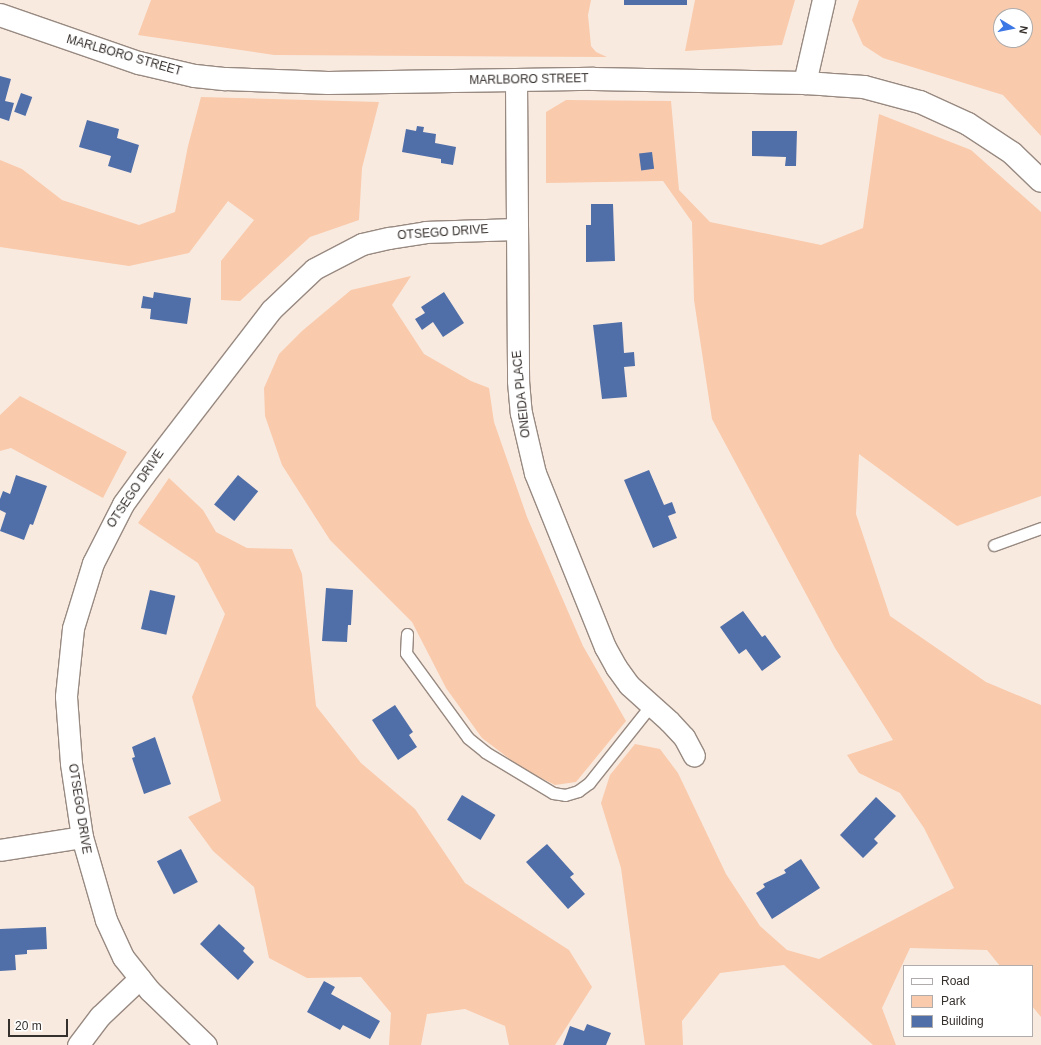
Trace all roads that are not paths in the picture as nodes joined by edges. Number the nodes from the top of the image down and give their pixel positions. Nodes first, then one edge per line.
1 (824, 0) edge
2 (0, 15) edge
3 (516, 80) junction
4 (805, 83) junction
5 (1041, 181) edge
6 (516, 229) junction
7 (1041, 528) edge
8 (994, 545) dead end
9 (408, 634) dead end
10 (651, 705) junction
11 (694, 756) dead end
12 (82, 837) junction
13 (0, 850) edge
14 (140, 978) junction
15 (78, 1045) edge
16 (206, 1045) edge

1 - 4 street
2 - 3 street, MARLBORO STREET
3 - 4 street, MARLBORO STREET
3 - 6 street, ONEIDA PLACE
4 - 5 street, MARLBORO STREET
6 - 10 street, ONEIDA PLACE
6 - 12 street, OTSEGO DRIVE
7 - 8 lane
9 - 10 lane
10 - 11 street, ONEIDA PLACE
12 - 13 street
12 - 14 street, OTSEGO DRIVE
14 - 15 street
14 - 16 street, OTSEGO DRIVE

